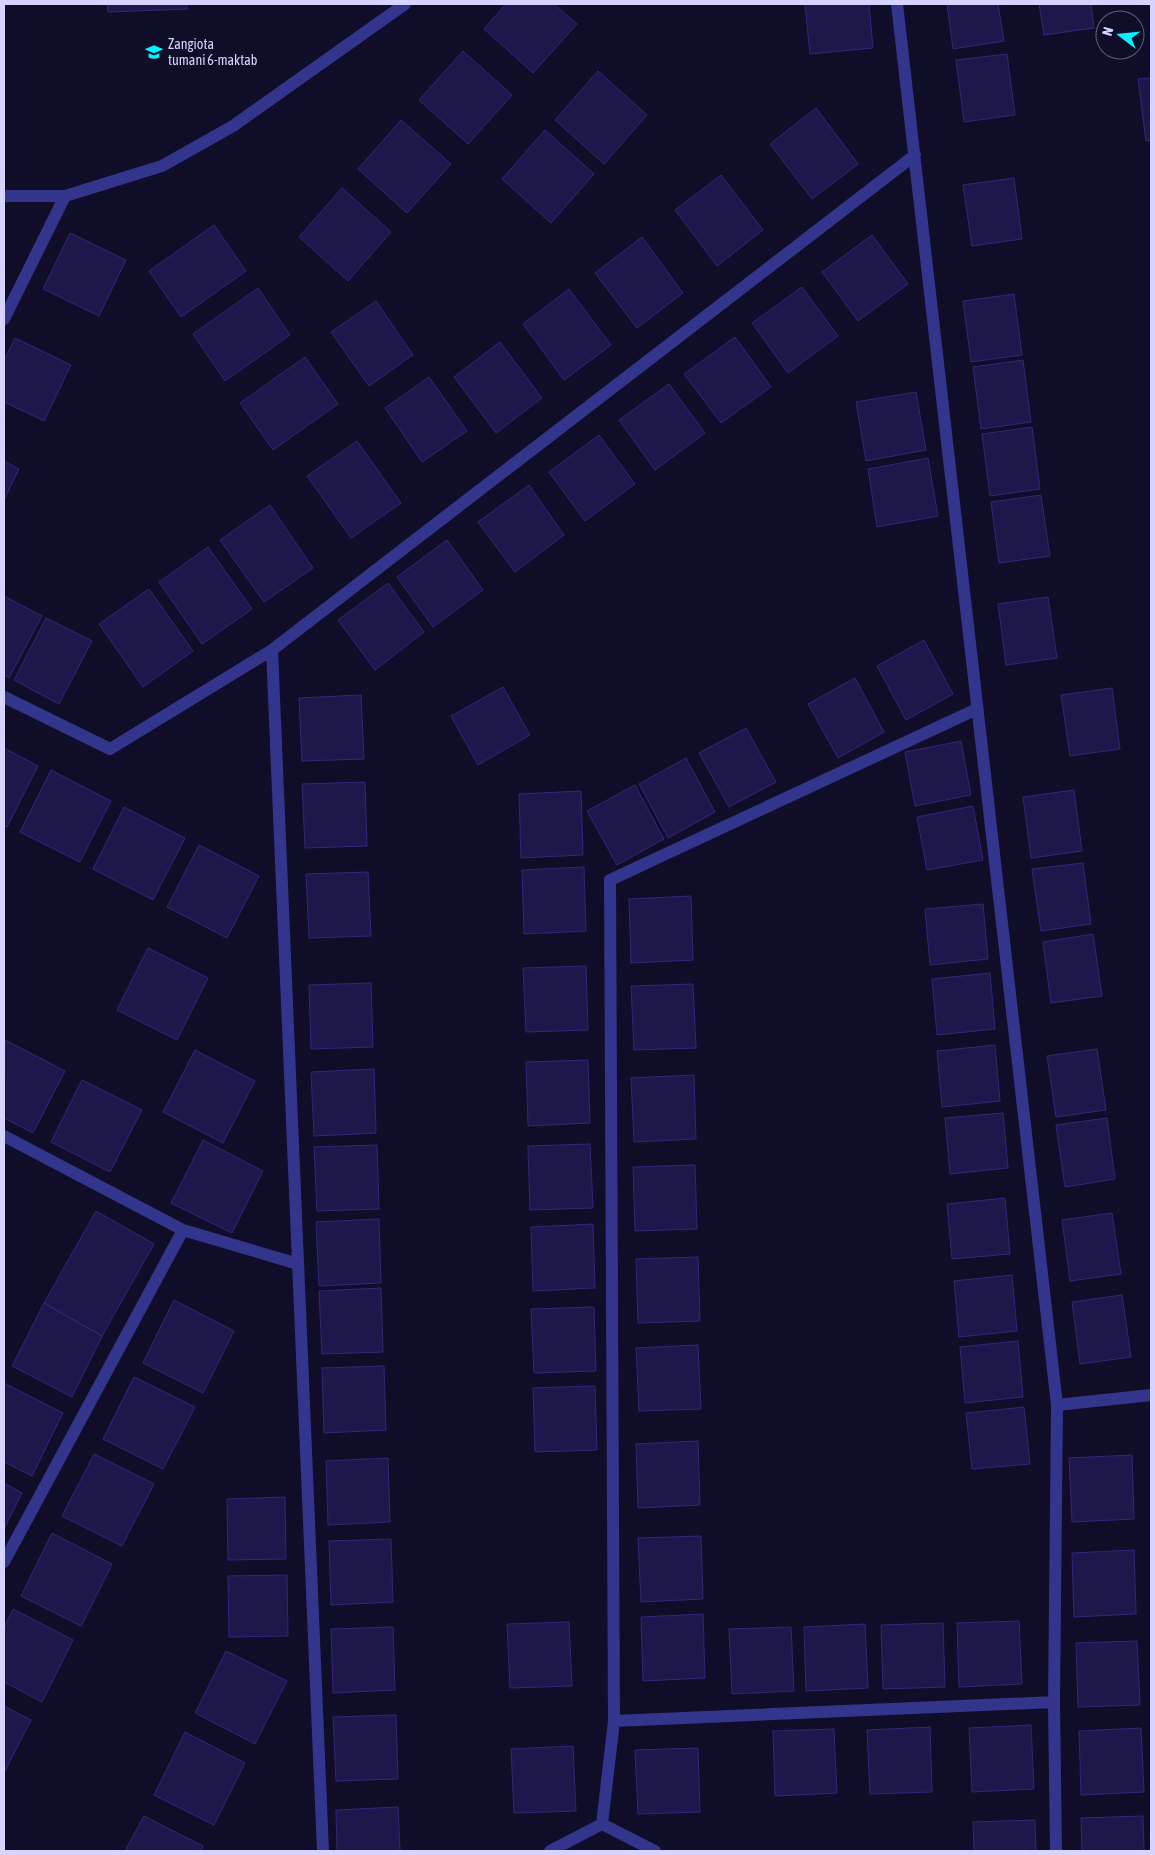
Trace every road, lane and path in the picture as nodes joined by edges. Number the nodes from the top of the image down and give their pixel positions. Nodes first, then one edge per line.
1 (405, 4) edge
2 (897, 4) edge
3 (915, 155) junction
4 (4, 196) edge
5 (65, 196) junction
6 (4, 319) edge
7 (272, 650) junction
8 (4, 697) edge
9 (977, 709) junction
10 (4, 1136) edge
11 (183, 1230) junction
12 (298, 1264) junction
13 (1151, 1395) edge
14 (1057, 1405) junction
15 (4, 1562) edge
16 (1054, 1702) junction
17 (614, 1721) junction
18 (602, 1824) junction
19 (323, 1851) edge
20 (550, 1851) edge
21 (654, 1851) edge
22 (1056, 1851) edge

1 - 5 street
2 - 3 street
3 - 7 street
3 - 9 street
4 - 5 street
5 - 6 street
7 - 8 street
7 - 12 street
9 - 14 street
9 - 17 street
10 - 11 street
11 - 12 street
11 - 15 street
12 - 19 street
13 - 14 street
14 - 16 street
16 - 17 street
16 - 22 street
17 - 18 street
18 - 20 street
18 - 21 street

